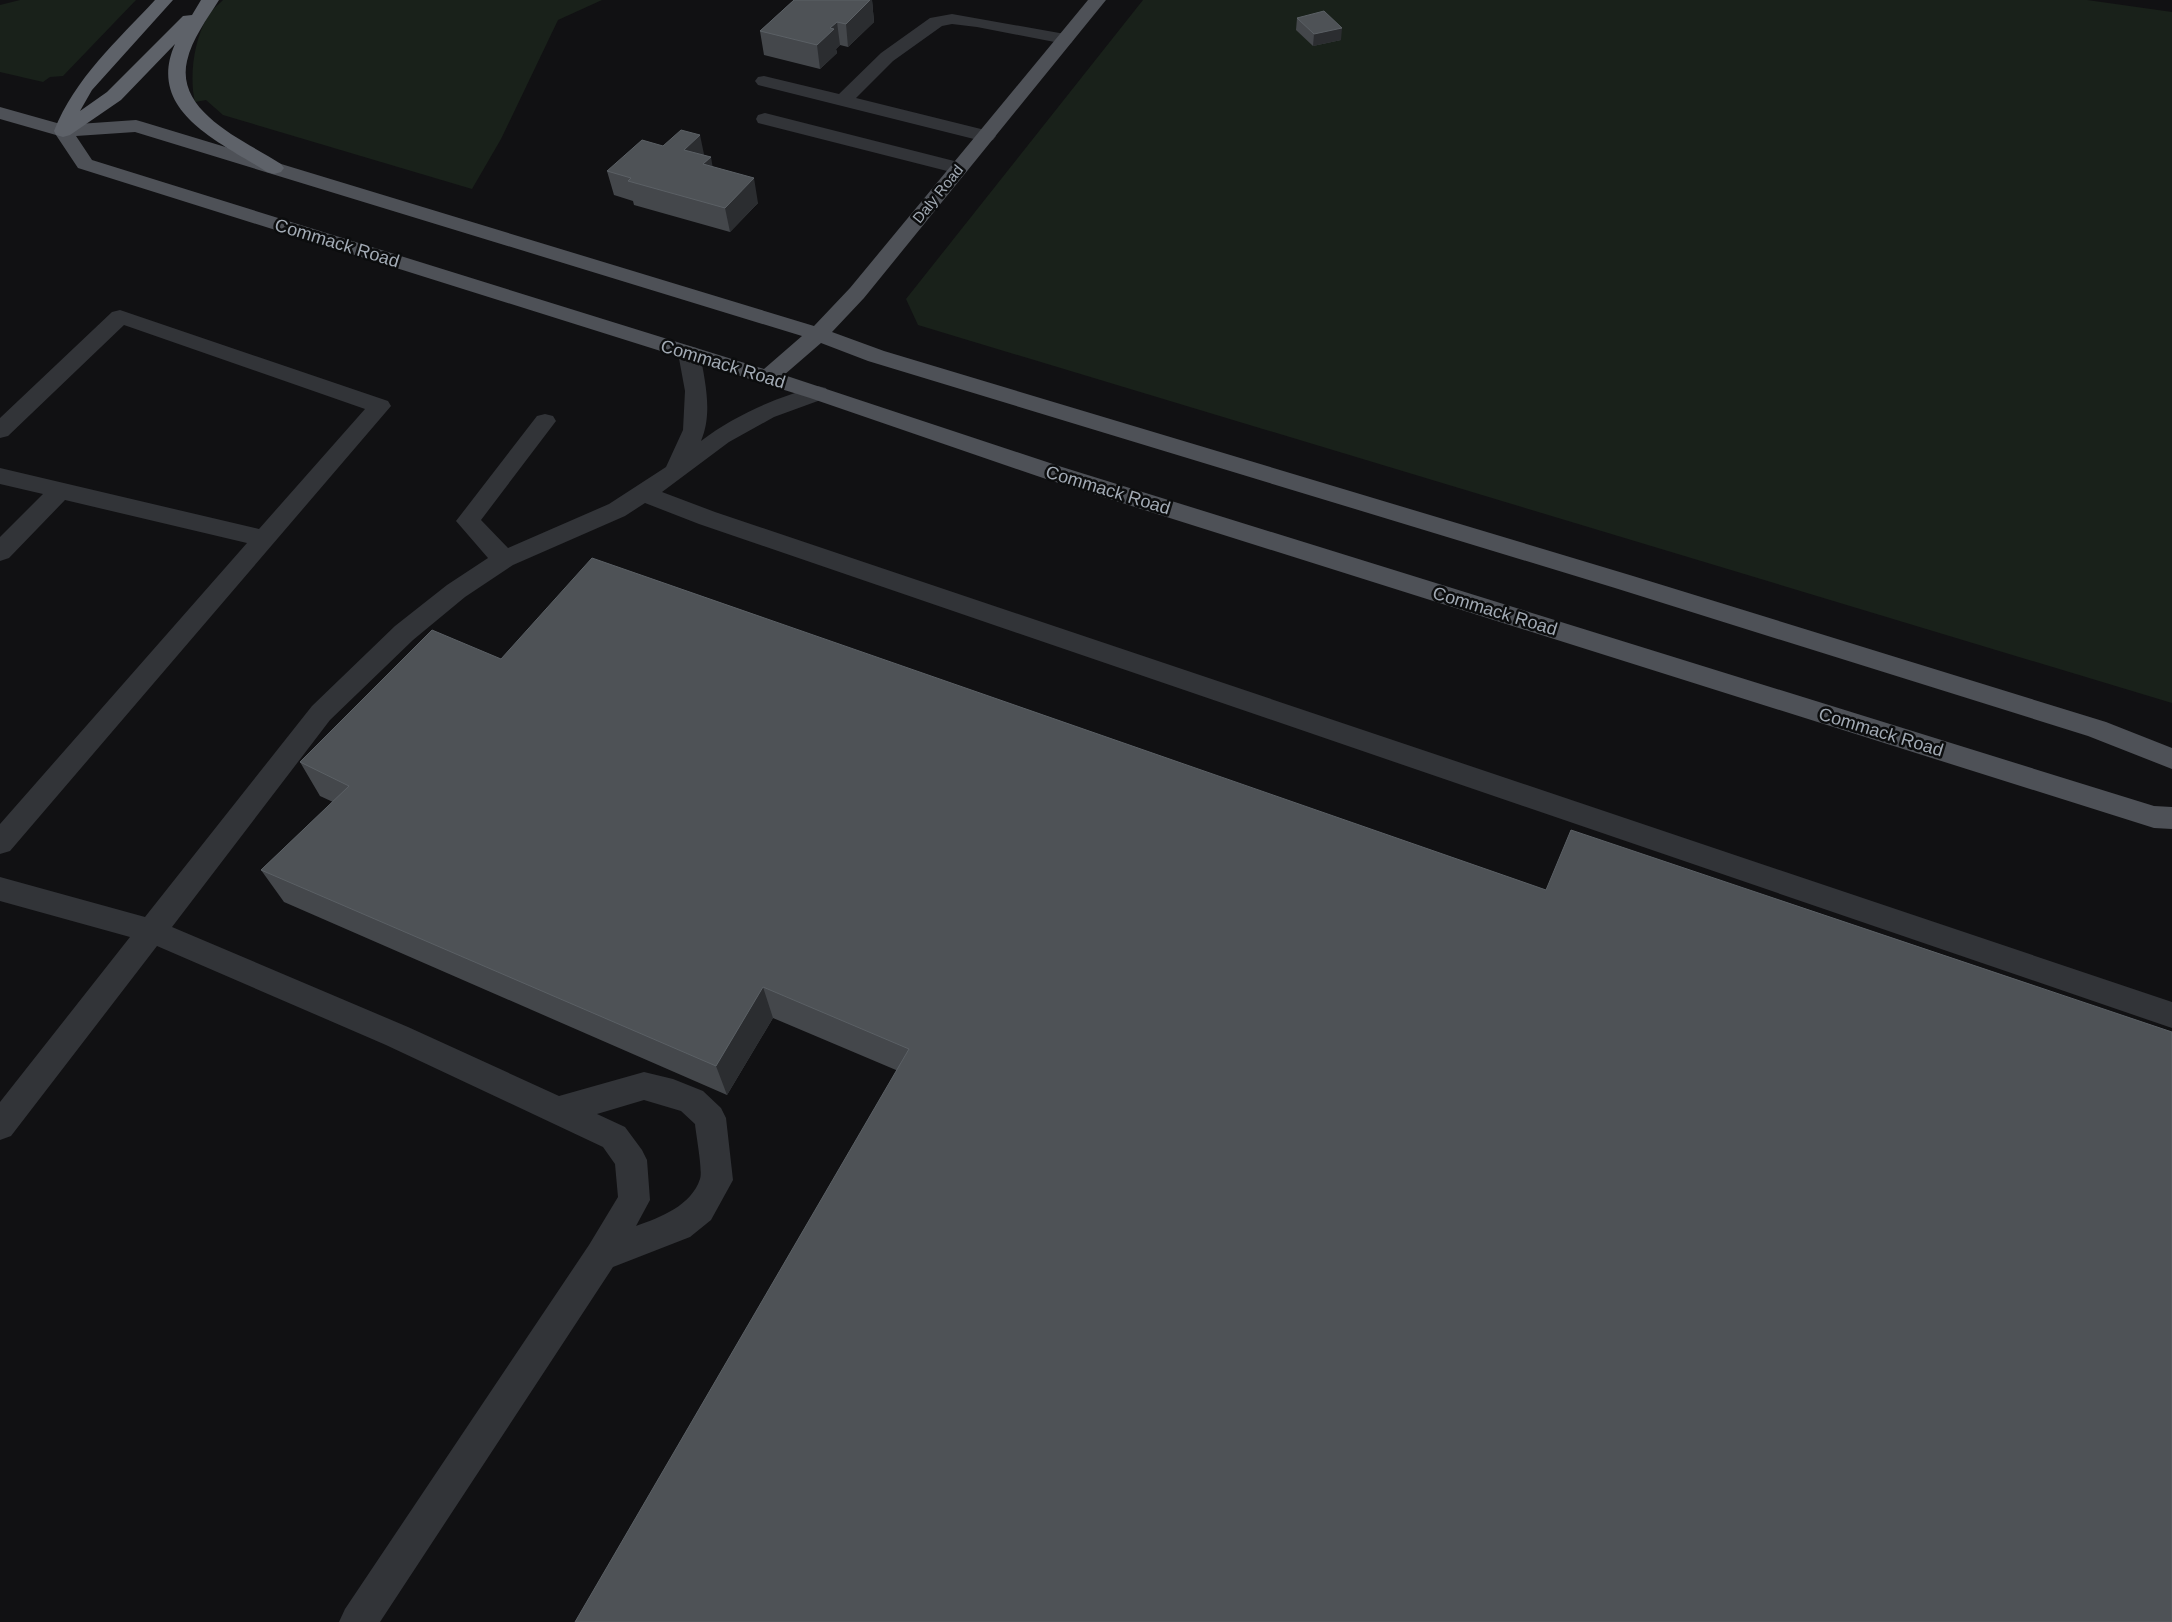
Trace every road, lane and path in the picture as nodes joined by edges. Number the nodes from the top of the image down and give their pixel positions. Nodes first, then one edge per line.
1 (164, 0) edge
2 (210, 0) edge
3 (1097, 0) edge
4 (1065, 39) junction
5 (764, 81) dead end
6 (844, 100) junction
7 (0, 113) edge
8 (766, 119) dead end
9 (64, 131) junction
10 (986, 136) junction
11 (274, 168) junction
12 (959, 168) junction
13 (818, 334) junction
14 (689, 353) junction
15 (768, 377) junction
16 (818, 393) junction
17 (545, 421) dead end
18 (0, 431) edge
19 (676, 471) junction
20 (0, 476) edge
21 (62, 490) junction
22 (642, 493) junction
23 (264, 539) junction
24 (0, 552) edge
25 (504, 559) junction
26 (2172, 759) edge
27 (2172, 818) edge
28 (0, 843) edge
29 (0, 889) edge
30 (151, 931) junction
31 (2172, 1015) edge
32 (557, 1111) junction
33 (0, 1126) edge
34 (601, 1256) junction
35 (358, 1622) edge

1 - 9 highway
2 - 9 highway
2 - 11 highway
3 - 4 main road, Daly Road
4 - 6 lane
4 - 10 main road, Daly Road
5 - 6 lane
6 - 10 lane
7 - 9 main road
8 - 12 lane
9 - 11 main road
9 - 14 main road, Commack Road
10 - 12 main road, Daly Road
11 - 13 main road
12 - 13 main road, Daly Road
13 - 15 main road, Daly Road
13 - 26 main road
14 - 15 main road, Commack Road
14 - 19 lane
15 - 16 main road, Commack Road
16 - 19 lane
16 - 27 main road, Commack Road
17 - 25 lane
18 - 23 lane
19 - 22 lane
20 - 21 lane
21 - 23 lane
21 - 24 lane
22 - 25 lane
22 - 31 lane
23 - 28 lane
25 - 30 lane
29 - 30 lane
30 - 32 lane
30 - 33 lane
32 - 34 lane
32 - 34 lane
34 - 35 lane

